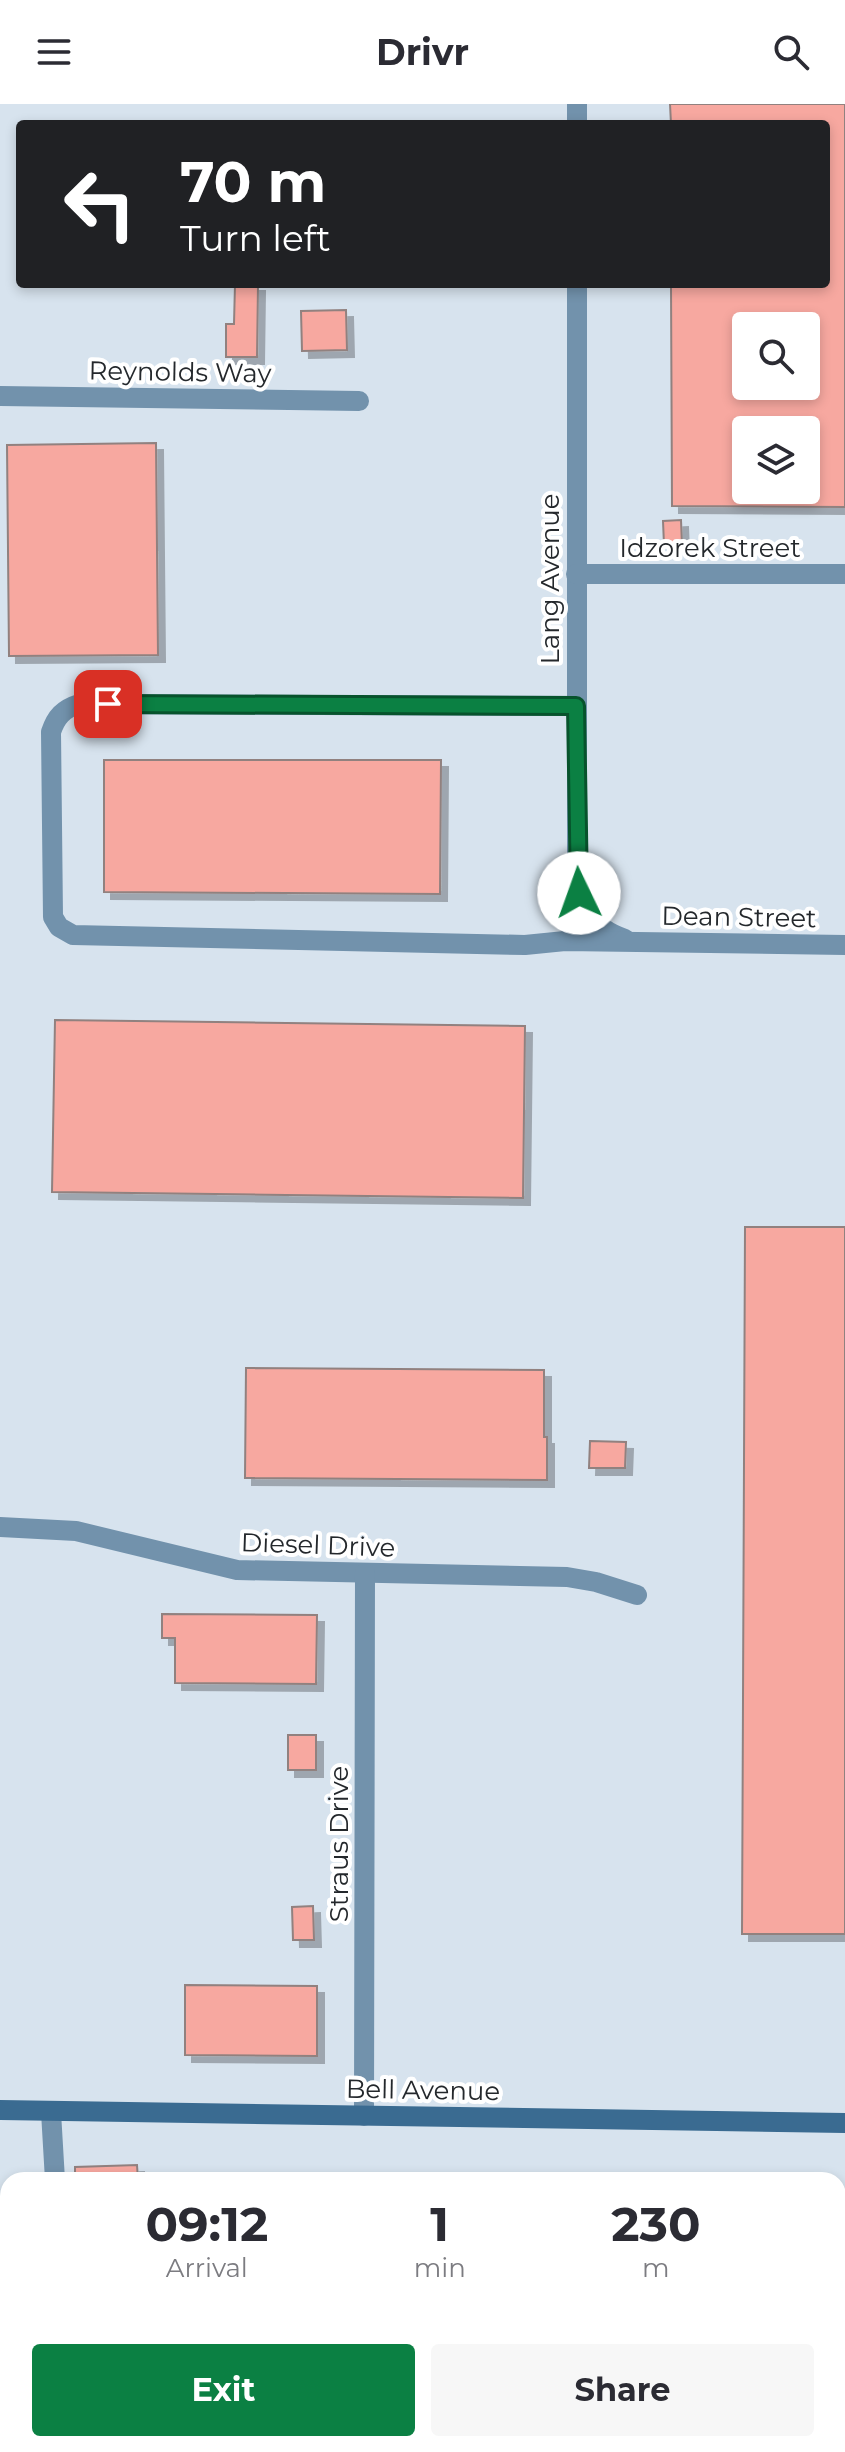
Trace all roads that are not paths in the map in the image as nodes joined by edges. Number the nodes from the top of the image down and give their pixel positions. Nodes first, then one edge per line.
1 (577, 288) edge
2 (0, 396) edge
3 (359, 401) dead end
4 (576, 574) junction
5 (845, 574) edge
6 (576, 706) junction
7 (632, 942) junction
8 (845, 945) edge
9 (0, 1527) edge
10 (365, 1573) junction
11 (637, 1595) dead end
12 (0, 2110) edge
13 (51, 2112) junction
14 (364, 2116) junction
15 (845, 2123) edge
16 (55, 2172) edge

1 - 4 street, Lang Avenue
2 - 3 street, Reynolds Way
4 - 5 street, Idzorek Street
4 - 6 street, Lang Avenue
6 - 7 street, Lang Avenue
6 - 7 street, Dean Street
7 - 8 street, Dean Street
9 - 10 street, Diesel Drive
10 - 11 street, Diesel Drive
10 - 14 street, Straus Drive
12 - 13 main road, Bell Avenue
13 - 14 main road, Bell Avenue
13 - 16 street
14 - 15 main road, Bell Avenue

